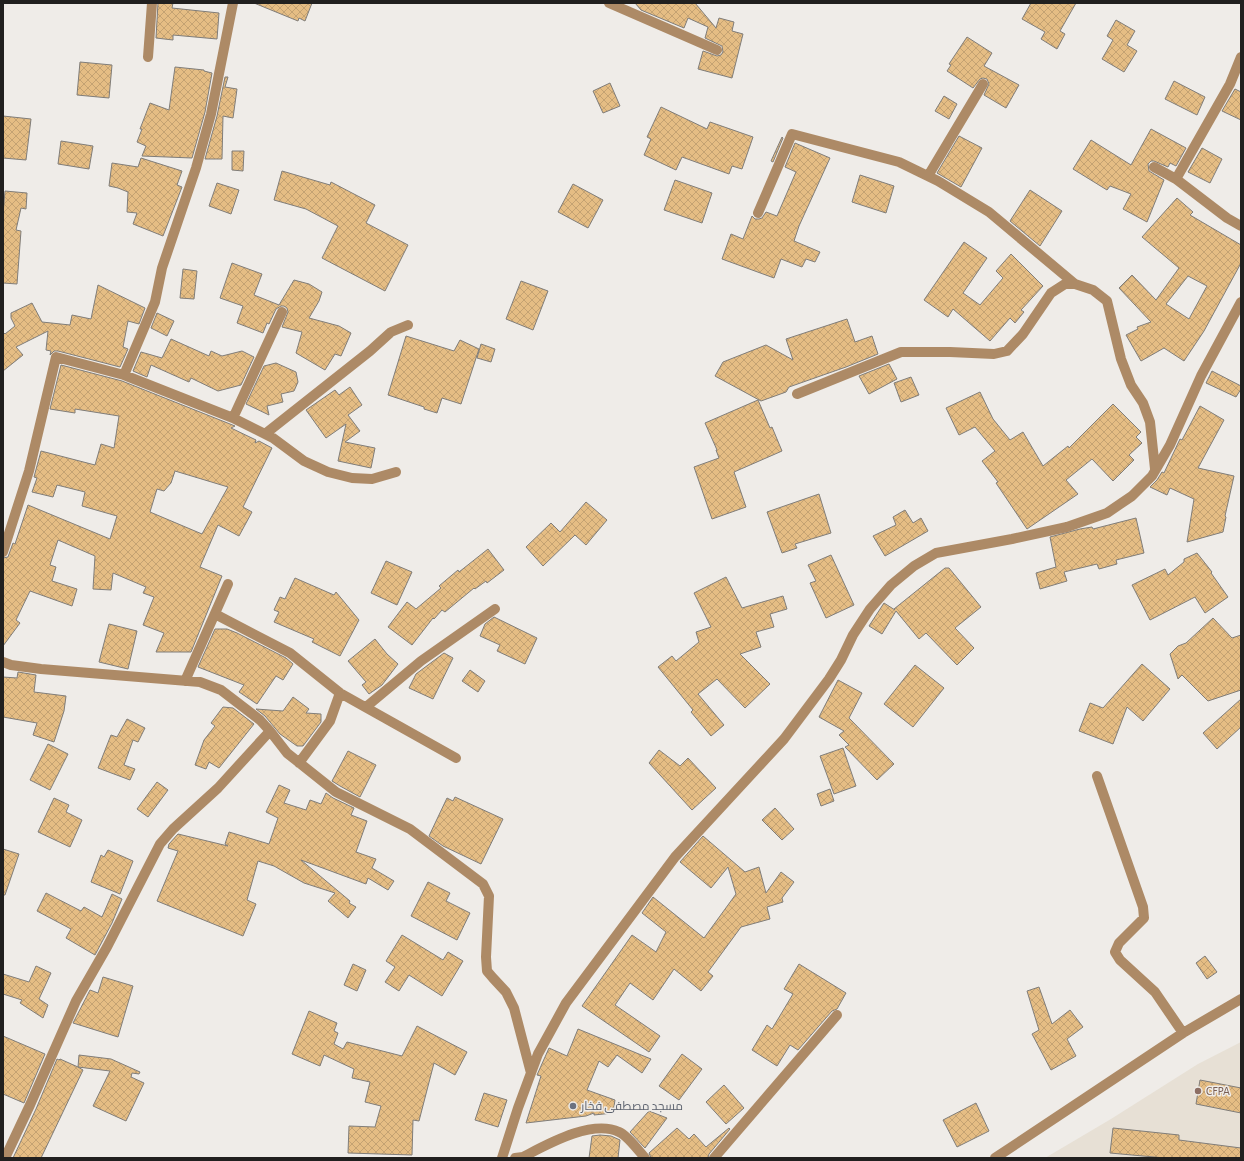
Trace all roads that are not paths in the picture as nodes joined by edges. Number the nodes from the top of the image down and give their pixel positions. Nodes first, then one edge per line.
1 (152, 3) edge
2 (233, 3) edge
3 (609, 3) edge
4 (717, 50) dead end
5 (1241, 56) edge
6 (148, 57) dead end
7 (983, 84) dead end
8 (1154, 167) dead end
9 (928, 176) junction
10 (1176, 179) junction
11 (758, 213) dead end
12 (1241, 226) edge
13 (1075, 284) junction
14 (1241, 302) edge
15 (282, 312) dead end
16 (408, 325) dead end
17 (124, 375) junction
18 (797, 394) dead end
19 (233, 418) junction
20 (265, 434) junction
21 (1156, 469) junction
22 (396, 472) dead end
23 (3, 552) edge
24 (228, 584) dead end
25 (495, 609) dead end
26 (214, 614) junction
27 (3, 662) edge
28 (185, 680) junction
29 (340, 693) junction
30 (366, 708) junction
31 (270, 731) junction
32 (456, 758) dead end
33 (299, 763) junction
34 (1097, 776) dead end
35 (1241, 999) edge
36 (837, 1015) dead end
37 (1183, 1033) junction
38 (531, 1073) junction
39 (5, 1158) edge
40 (502, 1158) edge
41 (516, 1158) edge
42 (645, 1158) edge
43 (714, 1158) edge
44 (995, 1158) edge

1 - 6 street
2 - 17 street
3 - 4 street
5 - 10 street
7 - 9 street
8 - 10 street
9 - 11 street
9 - 13 street
10 - 12 street
13 - 18 street
13 - 21 street
14 - 21 street
15 - 19 street
16 - 20 street
17 - 19 street
17 - 23 street
19 - 20 street
20 - 22 street
21 - 38 street
24 - 26 street
25 - 30 street
26 - 28 street
26 - 29 street
27 - 28 street
28 - 31 street
29 - 30 street
29 - 33 street
30 - 32 street
31 - 33 street
31 - 39 street
33 - 38 street
34 - 37 street
35 - 37 street
36 - 43 street
37 - 44 street
38 - 40 street
41 - 42 street

